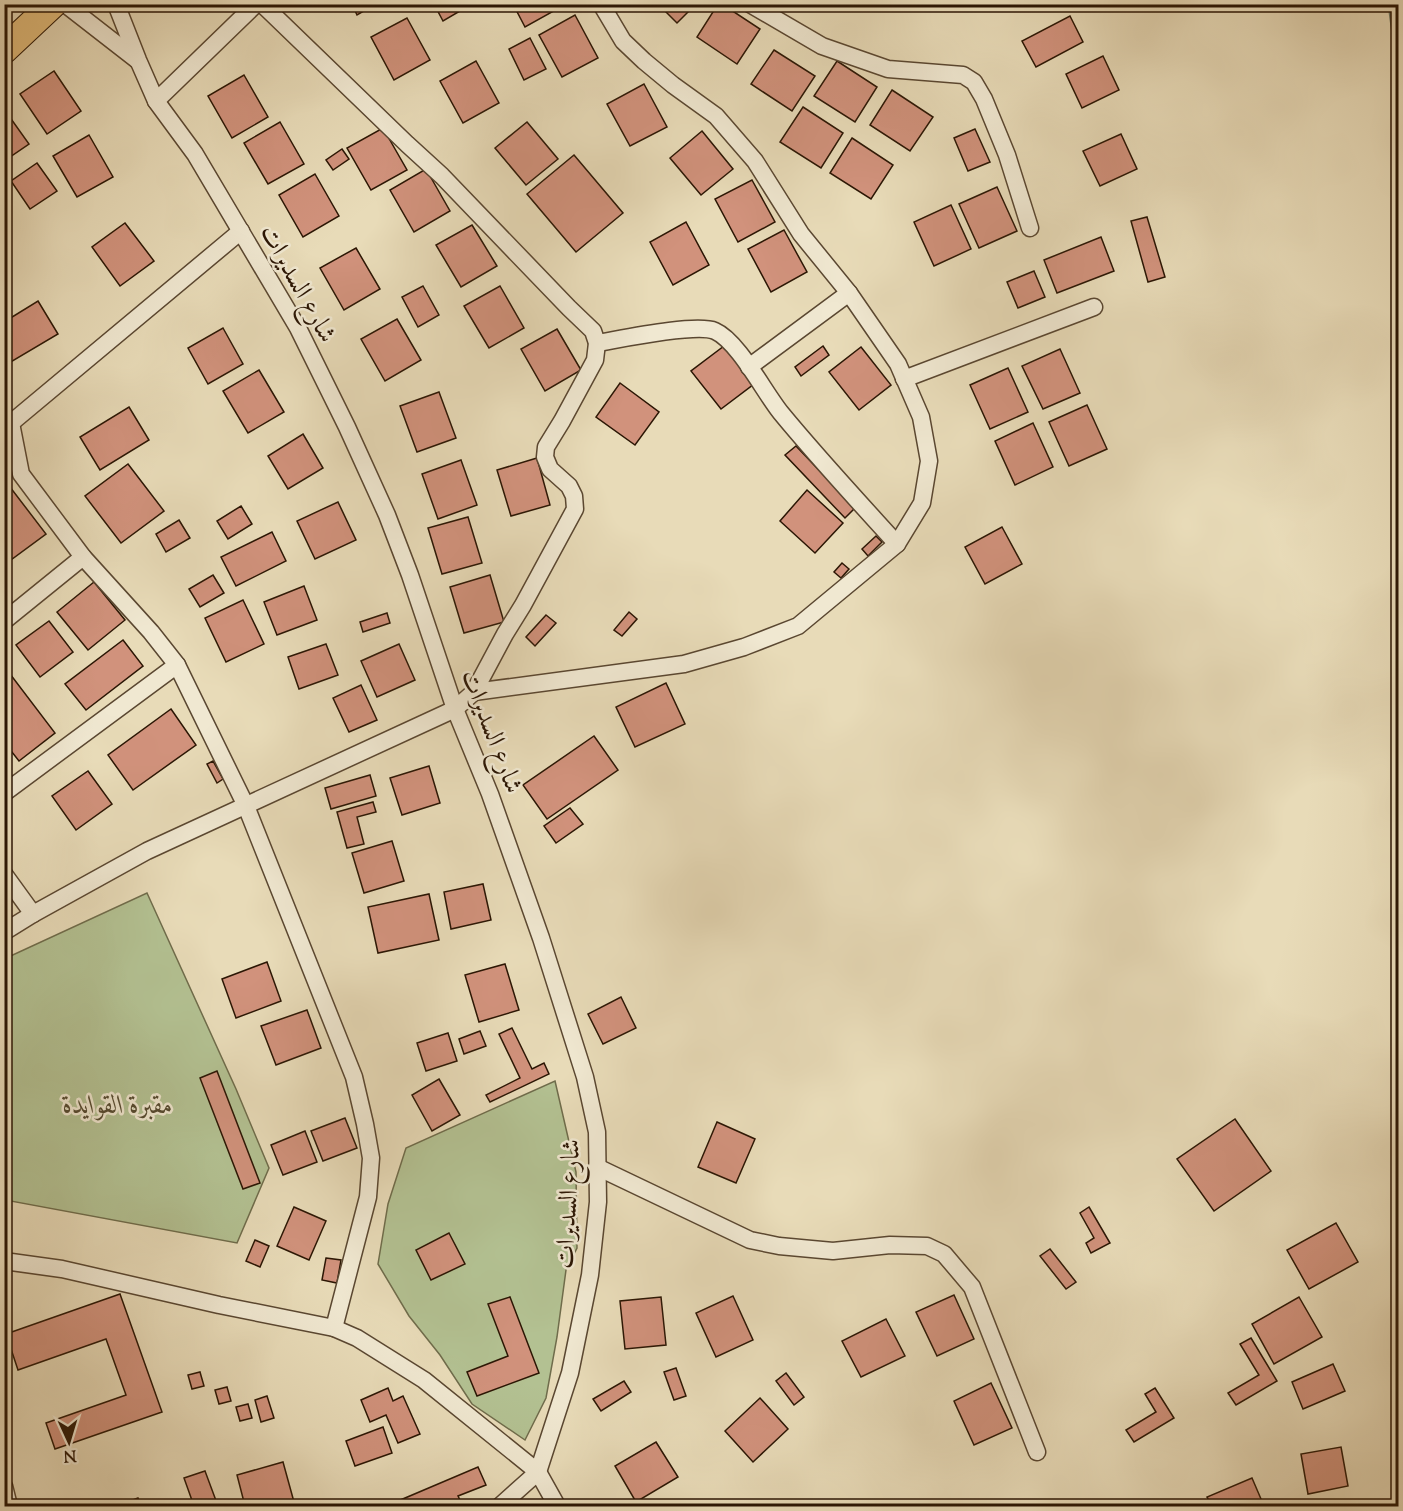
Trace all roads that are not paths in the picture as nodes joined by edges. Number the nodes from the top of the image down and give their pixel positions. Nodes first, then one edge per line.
1 (53, 4) edge
2 (65, 4) edge
3 (116, 4) edge
4 (256, 4) edge
5 (262, 4) edge
6 (601, 4) edge
7 (750, 4) edge
8 (4, 50) edge
9 (138, 60) junction
10 (156, 101) junction
11 (1030, 228) dead end
12 (241, 231) junction
13 (849, 293) junction
14 (1094, 307) dead end
15 (597, 343) junction
16 (749, 367) junction
17 (904, 379) junction
18 (8, 419) edge
19 (897, 544) junction
20 (83, 557) junction
21 (4, 621) edge
22 (177, 665) junction
23 (474, 692) junction
24 (455, 709) junction
25 (4, 793) edge
26 (246, 806) junction
27 (4, 874) edge
28 (33, 914) junction
29 (4, 932) edge
30 (597, 1167) junction
31 (4, 1261) edge
32 (334, 1328) junction
33 (1037, 1452) dead end
34 (538, 1472) junction
35 (4, 1486) edge
36 (9, 1506) edge
37 (500, 1506) edge
38 (557, 1506) edge

1 - 8 main road
2 - 9 street, شارع السديرات
3 - 9 street, شارع السديرات
4 - 10 street
5 - 15 street
6 - 13 street
7 - 11 street
9 - 10 street, شارع السديرات
10 - 12 street, شارع السديرات
12 - 18 street
12 - 24 street, شارع السديرات
13 - 16 street
13 - 17 street
14 - 17 street
15 - 16 street
15 - 23 street
16 - 19 street
17 - 19 street
18 - 20 street
19 - 23 street
20 - 21 street
20 - 22 street
22 - 25 street
22 - 26 street
23 - 24 street
24 - 26 street
24 - 30 street, شارع السديرات
26 - 28 street
26 - 32 street
27 - 28 street
28 - 29 street
30 - 33 street
30 - 34 street, شارع السديرات
31 - 32 street
32 - 34 street
34 - 37 street
34 - 38 street
35 - 36 street

